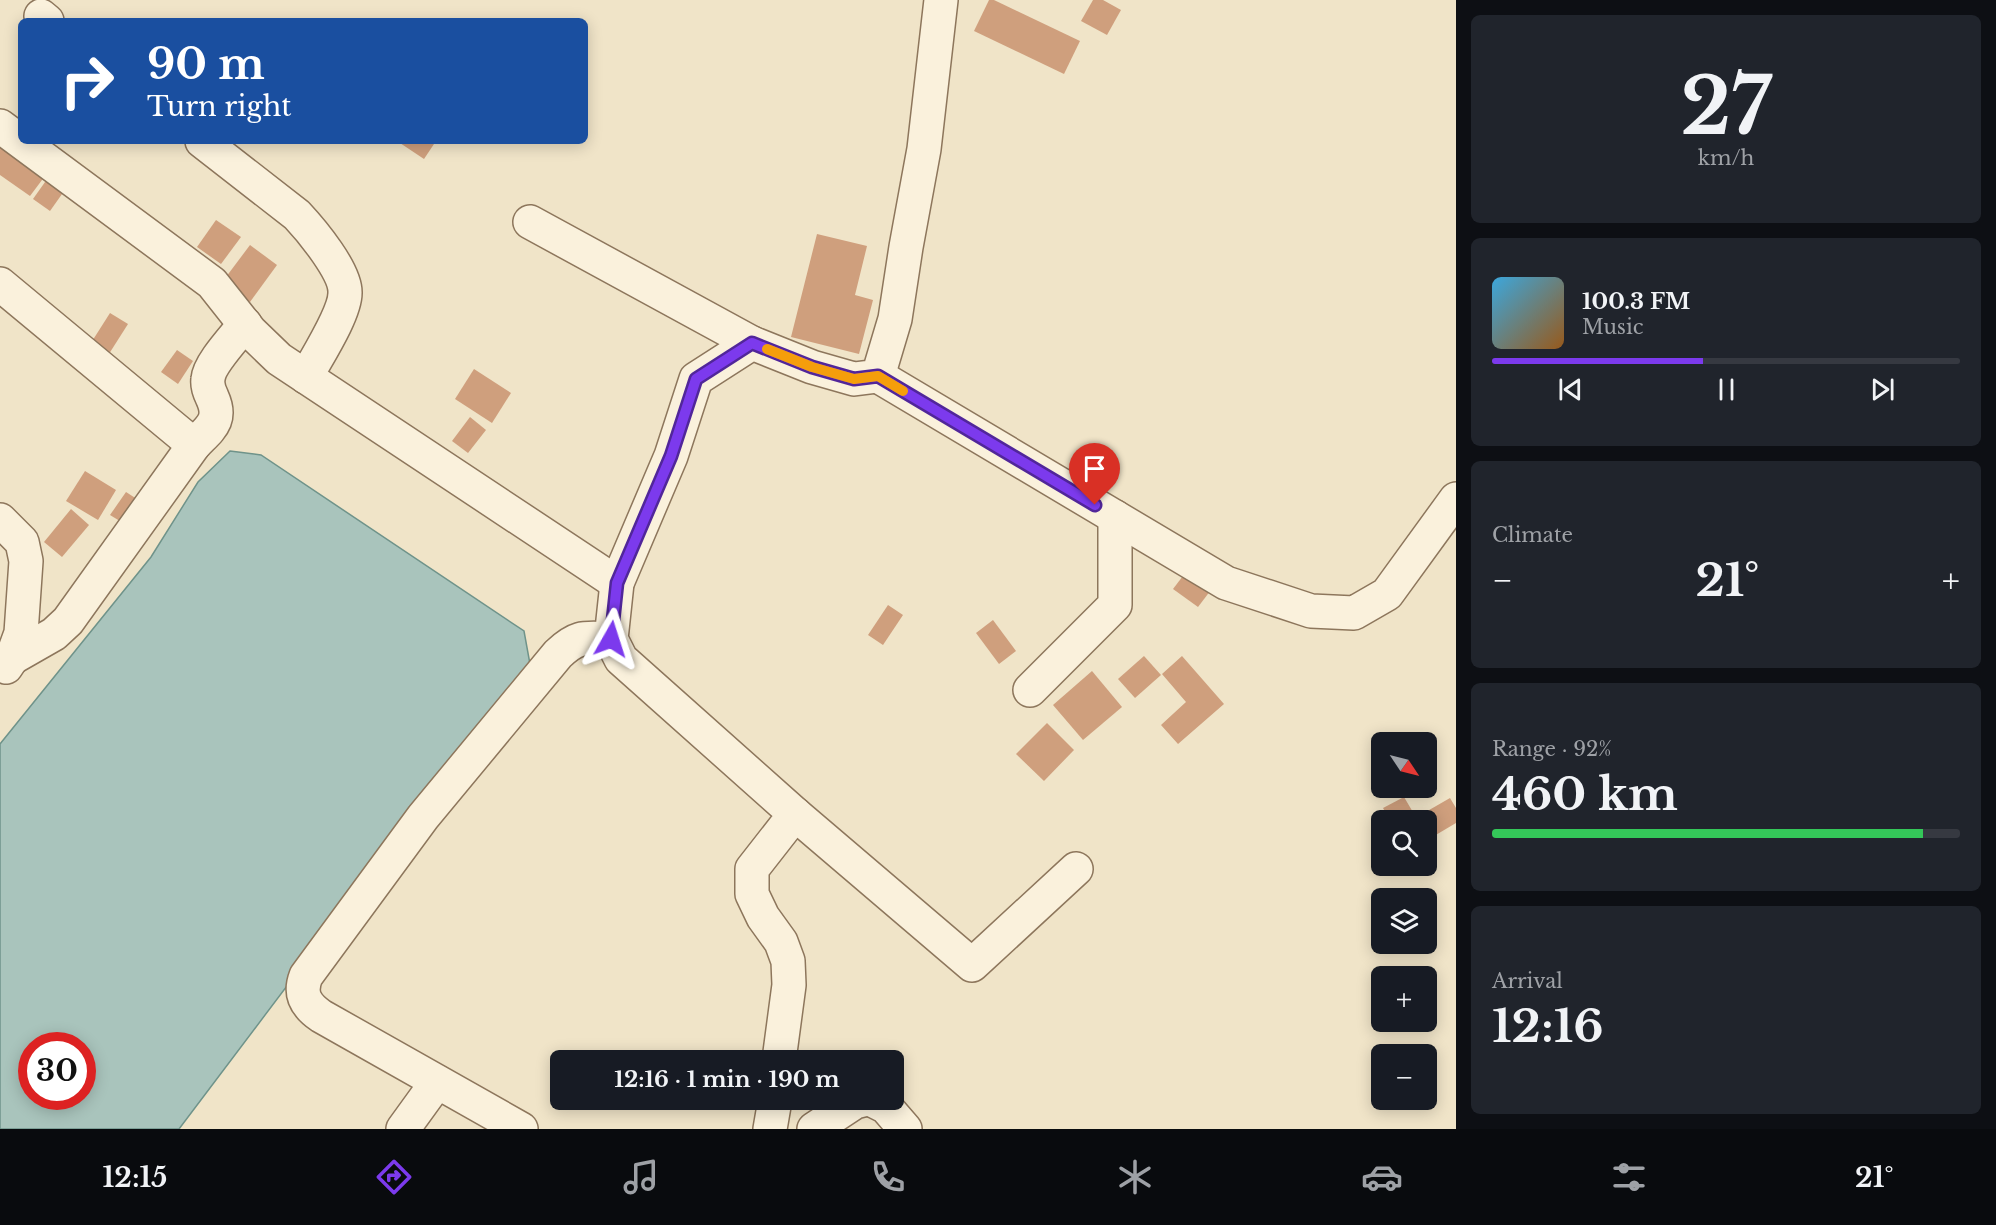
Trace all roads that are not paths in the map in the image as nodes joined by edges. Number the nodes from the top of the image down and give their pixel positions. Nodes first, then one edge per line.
1 (941, 0) edge
2 (0, 126) edge
3 (18, 139) edge
4 (24, 144) edge
5 (206, 144) edge
6 (530, 222) dead end
7 (0, 284) edge
8 (244, 324) junction
9 (752, 343) junction
10 (878, 376) junction
11 (306, 377) junction
12 (194, 445) junction
13 (1456, 499) edge
14 (1115, 517) junction
15 (0, 520) edge
16 (617, 583) junction
17 (611, 639) junction
18 (6, 667) edge
19 (1030, 690) dead end
20 (795, 814) junction
21 (1076, 869) dead end
22 (780, 1050) edge
23 (437, 1082) junction
24 (773, 1110) edge
25 (843, 1110) edge
26 (889, 1110) edge
27 (403, 1129) edge
28 (521, 1129) edge
29 (770, 1129) edge
30 (814, 1129) edge
31 (905, 1129) edge

1 - 10 street
2 - 3 street
4 - 8 street
5 - 11 street
6 - 9 street
7 - 12 street
8 - 11 street
8 - 12 street
9 - 10 street
9 - 16 street
10 - 14 street
11 - 16 street
12 - 18 street
13 - 14 street
14 - 19 street
15 - 18 street
16 - 17 street
17 - 20 street
17 - 23 street
20 - 21 street
20 - 22 street
23 - 27 street
23 - 28 street
24 - 29 street
25 - 30 street
26 - 31 street

